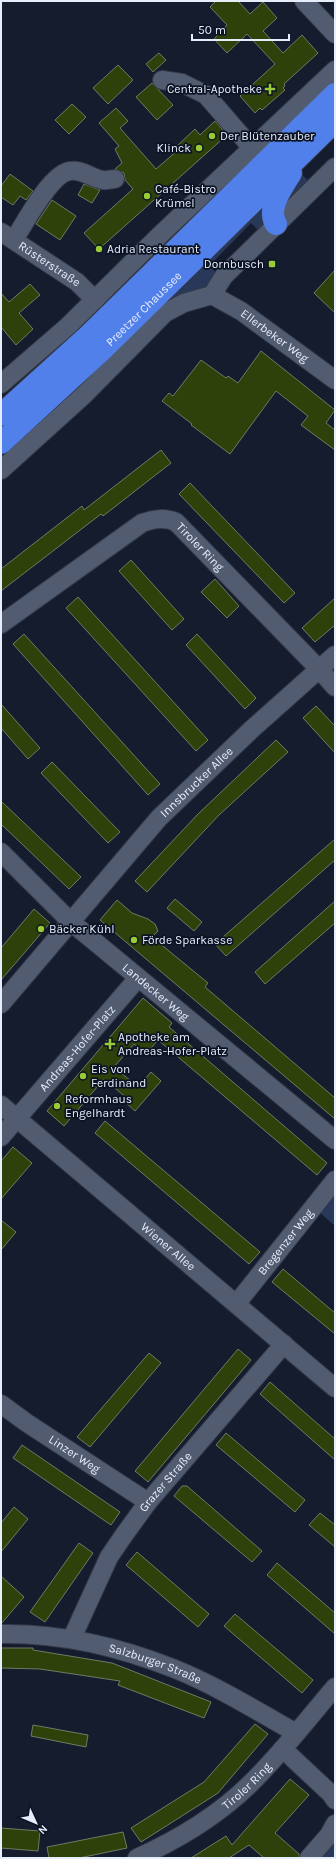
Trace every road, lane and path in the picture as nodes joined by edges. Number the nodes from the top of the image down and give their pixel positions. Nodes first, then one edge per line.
1 (304, 1) edge
2 (335, 34) edge
3 (335, 70) edge
4 (162, 80) dead end
5 (335, 94) edge
6 (335, 121) edge
7 (312, 142) junction
8 (252, 148) junction
9 (335, 166) edge
10 (115, 179) dead end
11 (276, 224) junction
12 (7, 236) edge
13 (212, 294) junction
14 (95, 300) junction
15 (335, 380) edge
16 (1, 384) edge
17 (10, 403) edge
18 (1, 415) edge
19 (2, 442) edge
20 (1, 470) edge
21 (1, 624) edge
22 (335, 655) edge
23 (320, 669) junction
24 (335, 687) edge
25 (1, 852) edge
26 (71, 922) junction
27 (138, 978) junction
28 (1, 1004) edge
29 (1, 1105) edge
30 (17, 1118) junction
31 (1, 1138) edge
32 (335, 1140) edge
33 (335, 1180) edge
34 (237, 1304) junction
35 (284, 1344) junction
36 (335, 1388) edge
37 (1, 1404) edge
38 (148, 1502) junction
39 (1, 1634) edge
40 (72, 1638) junction
41 (335, 1687) edge
42 (296, 1733) junction
43 (283, 1749) junction
44 (335, 1800) edge
45 (335, 1824) edge
46 (137, 1858) edge
47 (309, 1858) edge

1 - 2 street
3 - 8 street
4 - 8 street
5 - 17 highway, Preetzer Chaussee
6 - 7 highway, Preetzer Chaussee
7 - 11 highway
7 - 19 highway, Preetzer Chaussee
8 - 14 street
9 - 11 street
10 - 12 street
11 - 13 street
12 - 14 street, Rüsterstraße
13 - 15 street, Ellerbeker Weg
13 - 20 street, Preetzer Chaussee
14 - 16 street
17 - 18 highway, Preetzer Chaussee
21 - 23 street, Tiroler Ring
22 - 23 street, Innsbrucker Allee
23 - 24 street, Tiroler Ring
23 - 26 street, Innsbrucker Allee
25 - 26 street, Landecker Weg
26 - 27 street, Landecker Weg
26 - 28 street
27 - 30 street, Andreas-Hofer-Platz
27 - 32 street, Landecker Weg
29 - 30 street, Wiener Allee
30 - 31 street, Andreas-Hofer-Platz
30 - 34 street, Wiener Allee
33 - 34 street, Bregenzer Weg
34 - 35 street, Wiener Allee
35 - 36 street, Wiener Allee
35 - 38 street, Grazer Straße
37 - 38 street, Linzer Weg
38 - 40 street, Grazer Straße
39 - 40 street, Salzburger Straße
40 - 42 street, Salzburger Straße
41 - 42 street, Tiroler Ring
42 - 43 street, Tiroler Ring
43 - 44 street
43 - 46 street, Tiroler Ring
45 - 47 street

